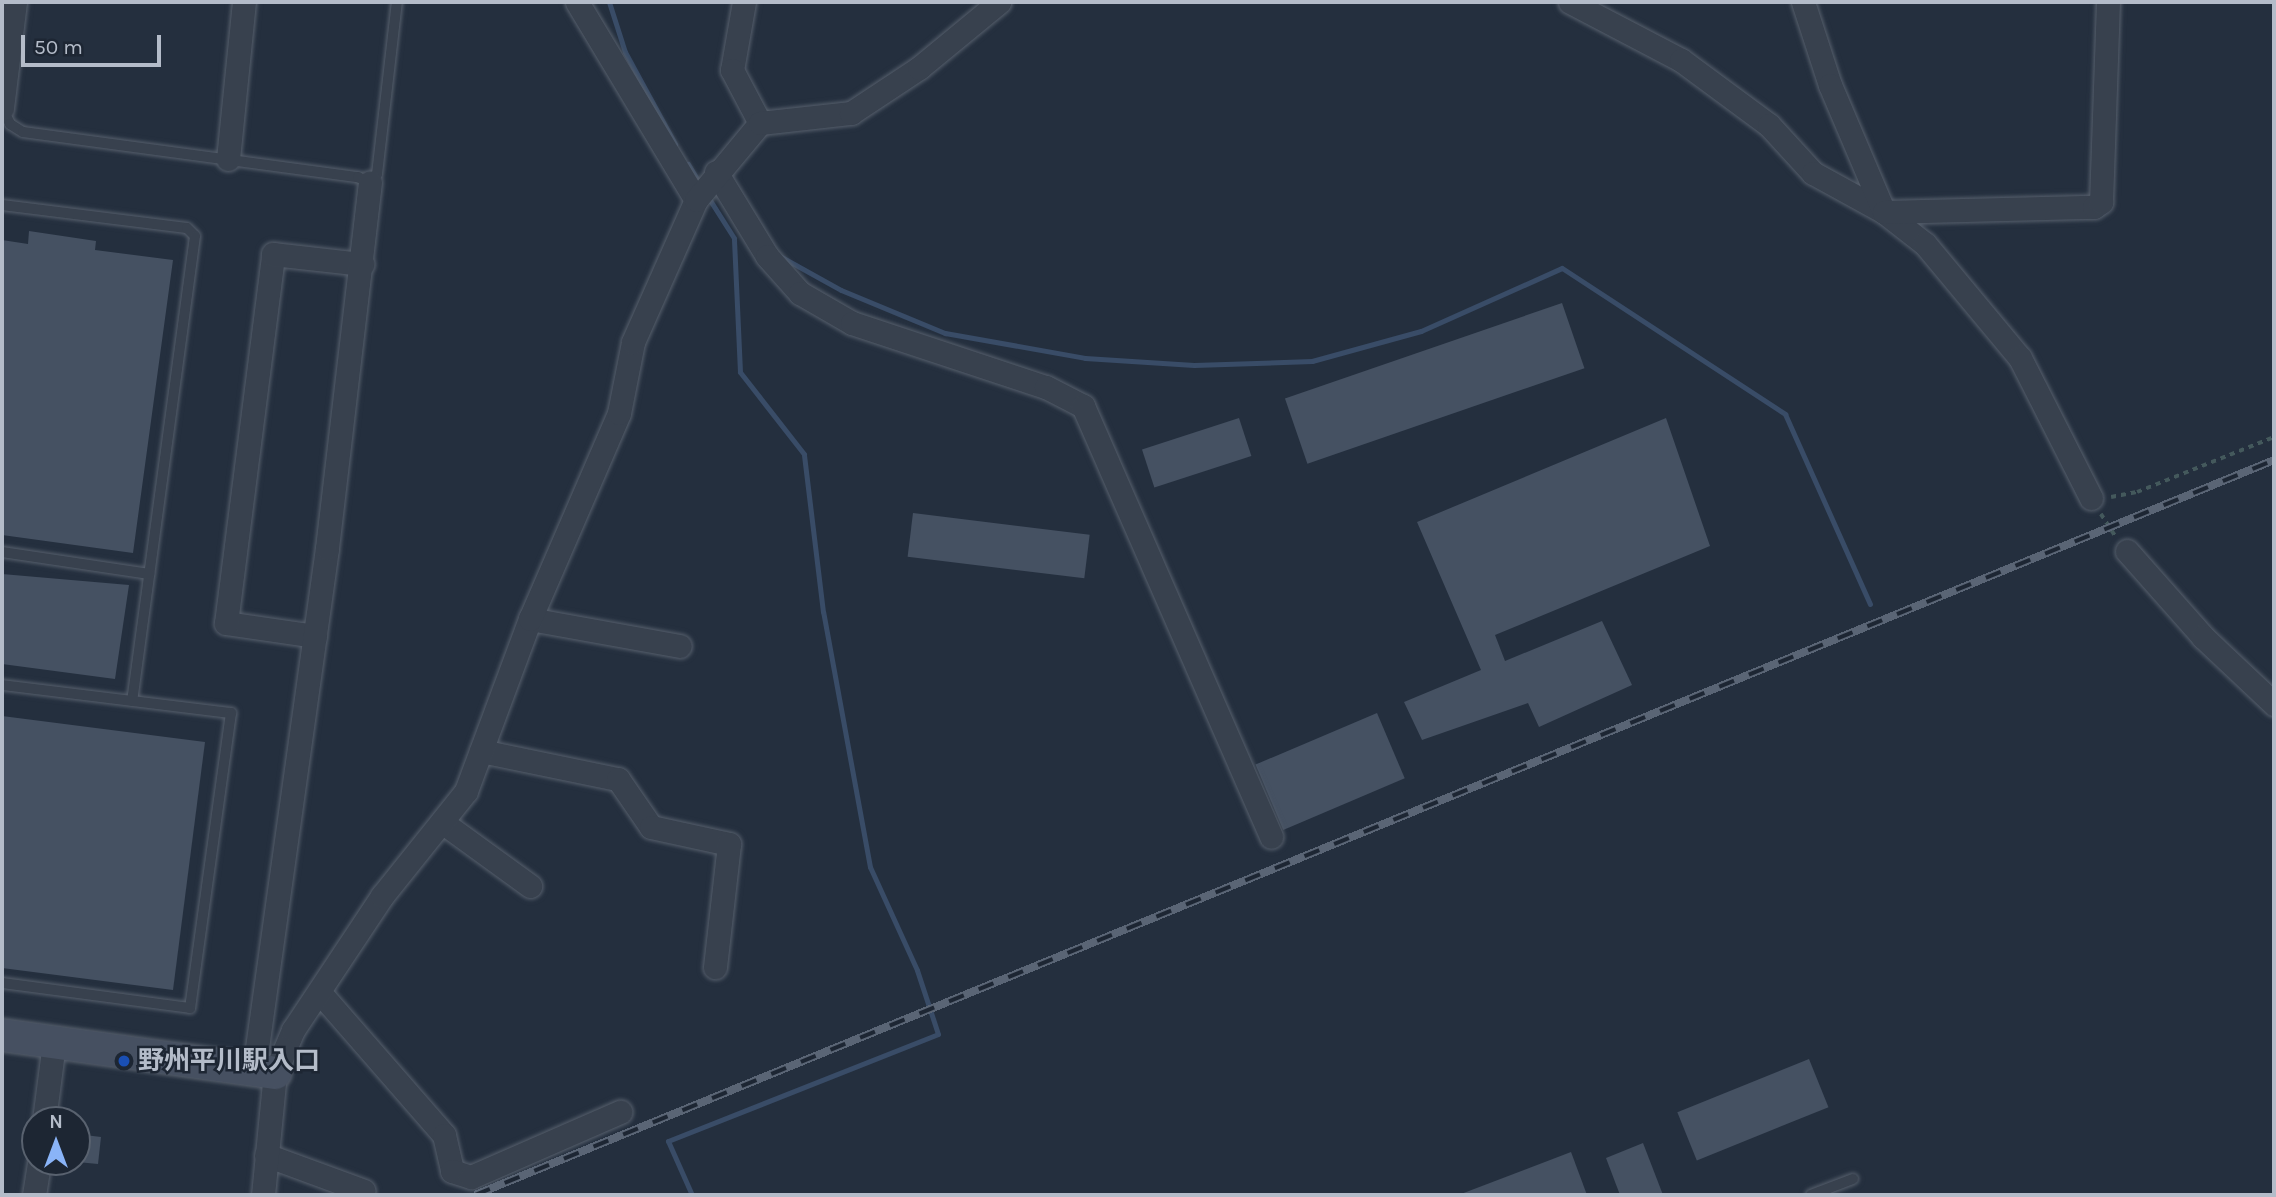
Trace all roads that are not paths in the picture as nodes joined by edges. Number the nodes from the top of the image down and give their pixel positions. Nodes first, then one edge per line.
1 (15, 2) edge
2 (244, 2) edge
3 (397, 2) edge
4 (577, 2) edge
5 (744, 2) edge
6 (999, 2) edge
7 (1570, 2) edge
8 (1803, 2) edge
9 (2108, 2) edge
10 (2, 108) edge
11 (760, 123) junction
12 (228, 159) junction
13 (716, 172) junction
14 (370, 183) junction
15 (696, 200) junction
16 (2, 205) edge
17 (1884, 212) junction
18 (362, 264) junction
19 (2091, 498) road end
20 (2127, 551) road end
21 (2, 552) edge
22 (149, 574) junction
23 (530, 618) junction
24 (315, 636) junction
25 (680, 646) dead end
26 (2, 685) edge
27 (132, 701) junction
28 (2274, 704) edge
29 (481, 751) junction
30 (442, 822) junction
31 (1271, 837) dead end
32 (530, 886) dead end
33 (715, 967) dead end
34 (2, 983) edge
35 (321, 994) junction
36 (2, 1035) edge
37 (54, 1043) junction
38 (265, 1071) junction
39 (46, 1106) edge
40 (620, 1112) dead end
41 (266, 1154) junction
42 (37, 1176) edge
43 (1853, 1180) dead end
44 (365, 1191) dead end
45 (34, 1195) edge
46 (263, 1195) edge
47 (1811, 1195) edge

1 - 10 street
2 - 12 street
3 - 14 lane
4 - 15 street
5 - 11 street
6 - 11 street
7 - 17 street
8 - 17 street
9 - 17 street
10 - 12 lane
11 - 13 street
12 - 14 lane
13 - 15 street
13 - 31 street
14 - 18 street
15 - 23 street
16 - 22 lane
17 - 19 street
18 - 24 street
18 - 24 street
20 - 28 street
21 - 22 lane
22 - 27 lane
23 - 25 street
23 - 29 street
24 - 38 street
26 - 27 lane
27 - 34 lane
29 - 30 street
29 - 33 street
30 - 32 street
30 - 35 street
35 - 38 street
35 - 40 street
36 - 37 street
37 - 38 street
37 - 39 street
38 - 41 street
41 - 44 street
41 - 46 street
42 - 45 street
43 - 47 lane

